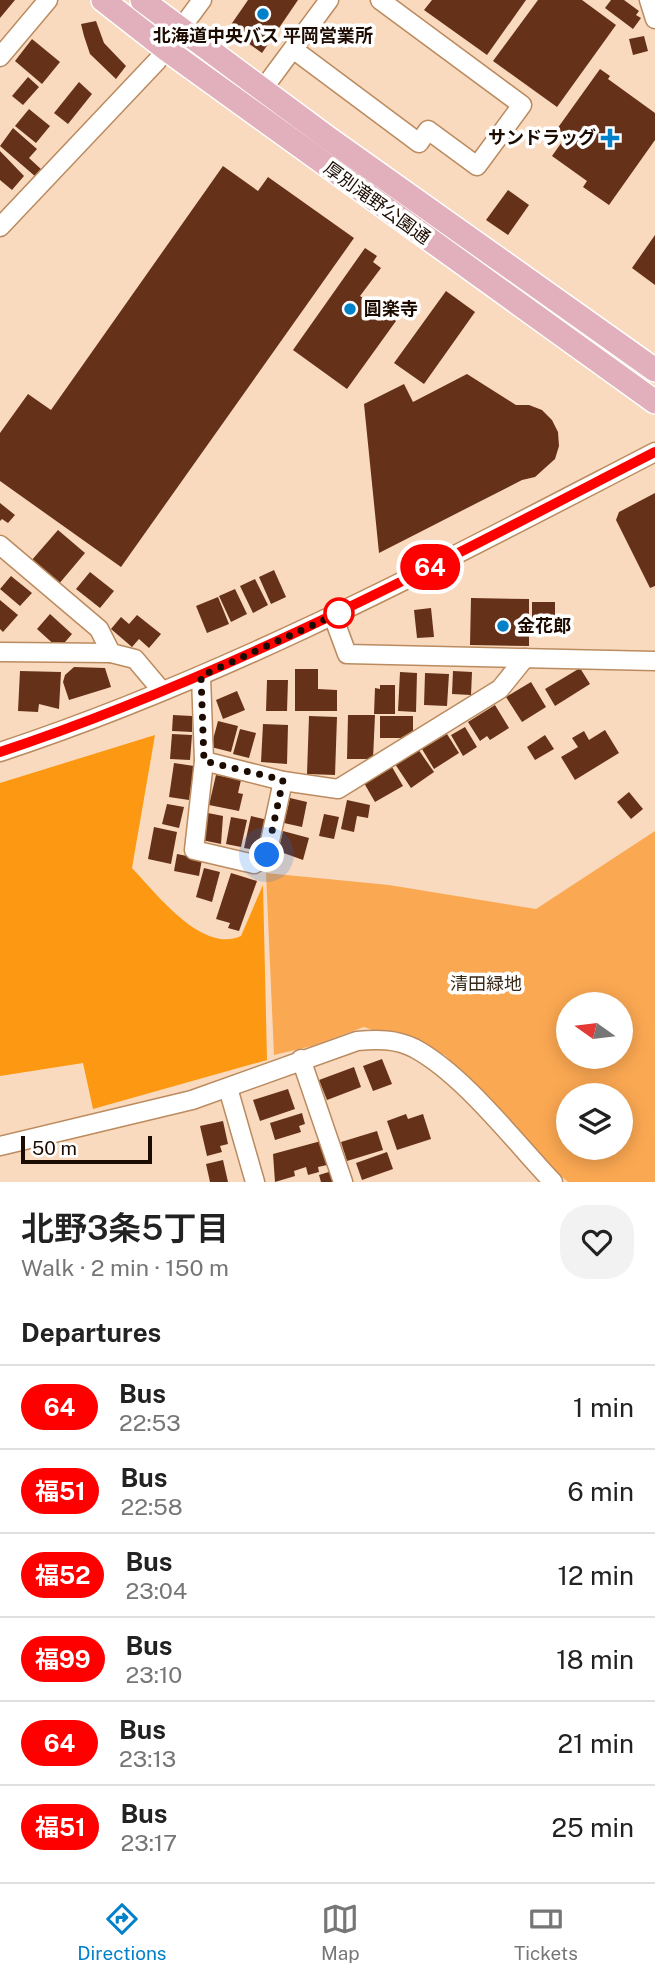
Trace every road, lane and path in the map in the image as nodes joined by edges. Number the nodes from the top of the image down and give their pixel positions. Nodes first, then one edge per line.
1 (48, 0) edge
2 (103, 0) edge
3 (142, 0) edge
4 (202, 0) edge
5 (329, 0) edge
6 (380, 0) edge
7 (649, 0) edge
8 (655, 19) edge
9 (182, 30) junction
10 (293, 49) junction
11 (167, 50) junction
12 (0, 57) edge
13 (263, 89) junction
14 (249, 110) junction
15 (0, 227) edge
16 (655, 370) edge
17 (655, 402) edge
18 (655, 452) edge
19 (2, 552) edge
20 (333, 616) junction
21 (0, 652) edge
22 (111, 653) junction
23 (525, 658) junction
24 (655, 661) edge
25 (201, 676) junction
26 (162, 691) junction
27 (0, 752) edge
28 (204, 761) junction
29 (283, 780) junction
30 (301, 1059) junction
31 (229, 1088) junction
32 (0, 1146) edge
33 (255, 1182) edge
34 (343, 1182) edge
35 (553, 1182) edge

1 - 12 street
2 - 11 main road, 厚別滝野公園通
3 - 9 main road, 厚別滝野公園通
4 - 9 street
5 - 10 street
6 - 10 street
7 - 8 street
9 - 11 street
9 - 13 main road, 厚別滝野公園通
10 - 13 street
11 - 14 main road, 厚別滝野公園通
11 - 15 street
13 - 14 main road
13 - 16 main road, 厚別滝野公園通
14 - 17 main road, 厚別滝野公園通
18 - 20 street
19 - 22 street
20 - 23 street
20 - 25 street
21 - 22 street
22 - 26 street
23 - 24 street
23 - 29 street
25 - 26 street
25 - 28 street
26 - 27 street
28 - 29 street
28 - 29 street
30 - 31 street
30 - 34 street
30 - 35 street
31 - 32 street
31 - 33 street

